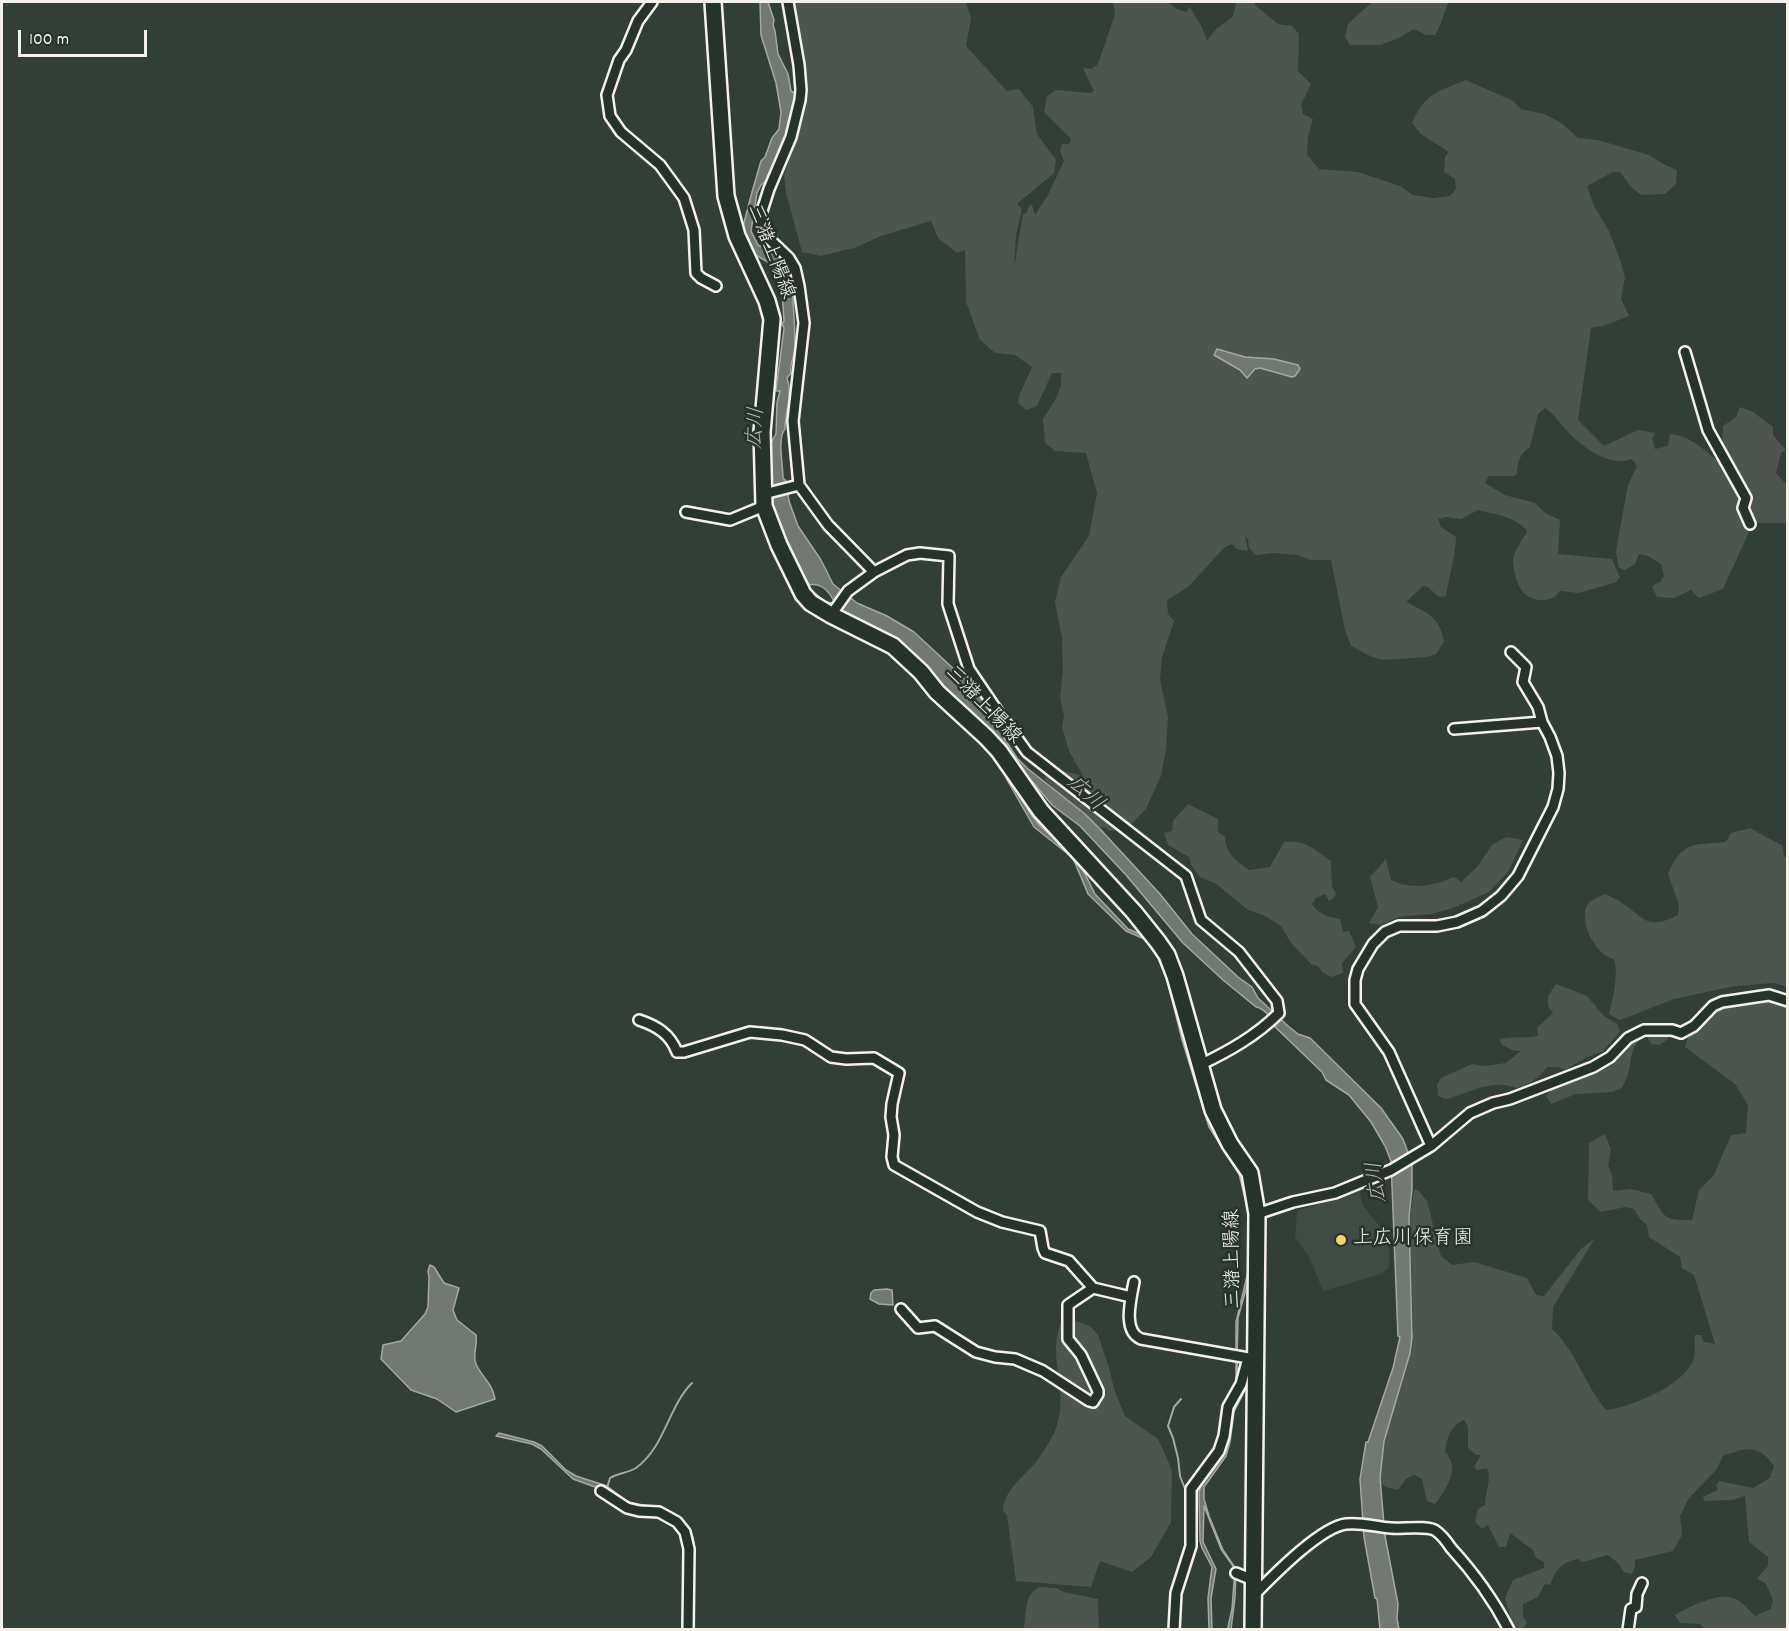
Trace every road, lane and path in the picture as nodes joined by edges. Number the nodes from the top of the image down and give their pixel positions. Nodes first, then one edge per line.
1 (652, 2) edge
2 (713, 2) edge
3 (788, 2) edge
4 (716, 286) dead end
5 (1685, 352) dead end
6 (794, 487) junction
7 (766, 497) junction
8 (686, 512) dead end
9 (1750, 524) dead end
10 (874, 572) junction
11 (833, 613) junction
12 (1511, 652) dead end
13 (1542, 722) junction
14 (1454, 729) dead end
15 (1788, 1001) edge
16 (639, 1020) dead end
17 (1200, 1065) junction
18 (1431, 1146) junction
19 (1257, 1214) junction
20 (1134, 1282) dead end
21 (1093, 1288) junction
22 (1131, 1297) junction
23 (901, 1309) dead end
24 (1253, 1359) junction
25 (601, 1491) dead end
26 (1236, 1573) dead end
27 (1253, 1580) junction
28 (1642, 1583) dead end
29 (1253, 1596) junction
30 (688, 1629) edge
31 (1174, 1629) edge
32 (1253, 1629) edge
33 (1509, 1629) edge
34 (1628, 1629) edge

1 - 4 street
2 - 7 main road, 三潴上陽線
3 - 6 street
5 - 9 street
6 - 7 street
6 - 10 street
7 - 8 street
7 - 11 main road, 三潴上陽線
10 - 11 street
10 - 17 street
11 - 17 main road, 三潴上陽線
12 - 13 street
13 - 14 street
13 - 18 street
15 - 18 street
16 - 21 street
17 - 19 main road, 三潴上陽線
18 - 19 street
19 - 24 main road, 三潴上陽線
20 - 22 street
21 - 22 street
21 - 23 street
22 - 24 street
24 - 27 main road, 三潴上陽線
24 - 31 street
25 - 30 street
26 - 27 street
27 - 29 main road, 三潴上陽線
28 - 34 street
29 - 32 main road, 三潴上陽線
29 - 33 street

